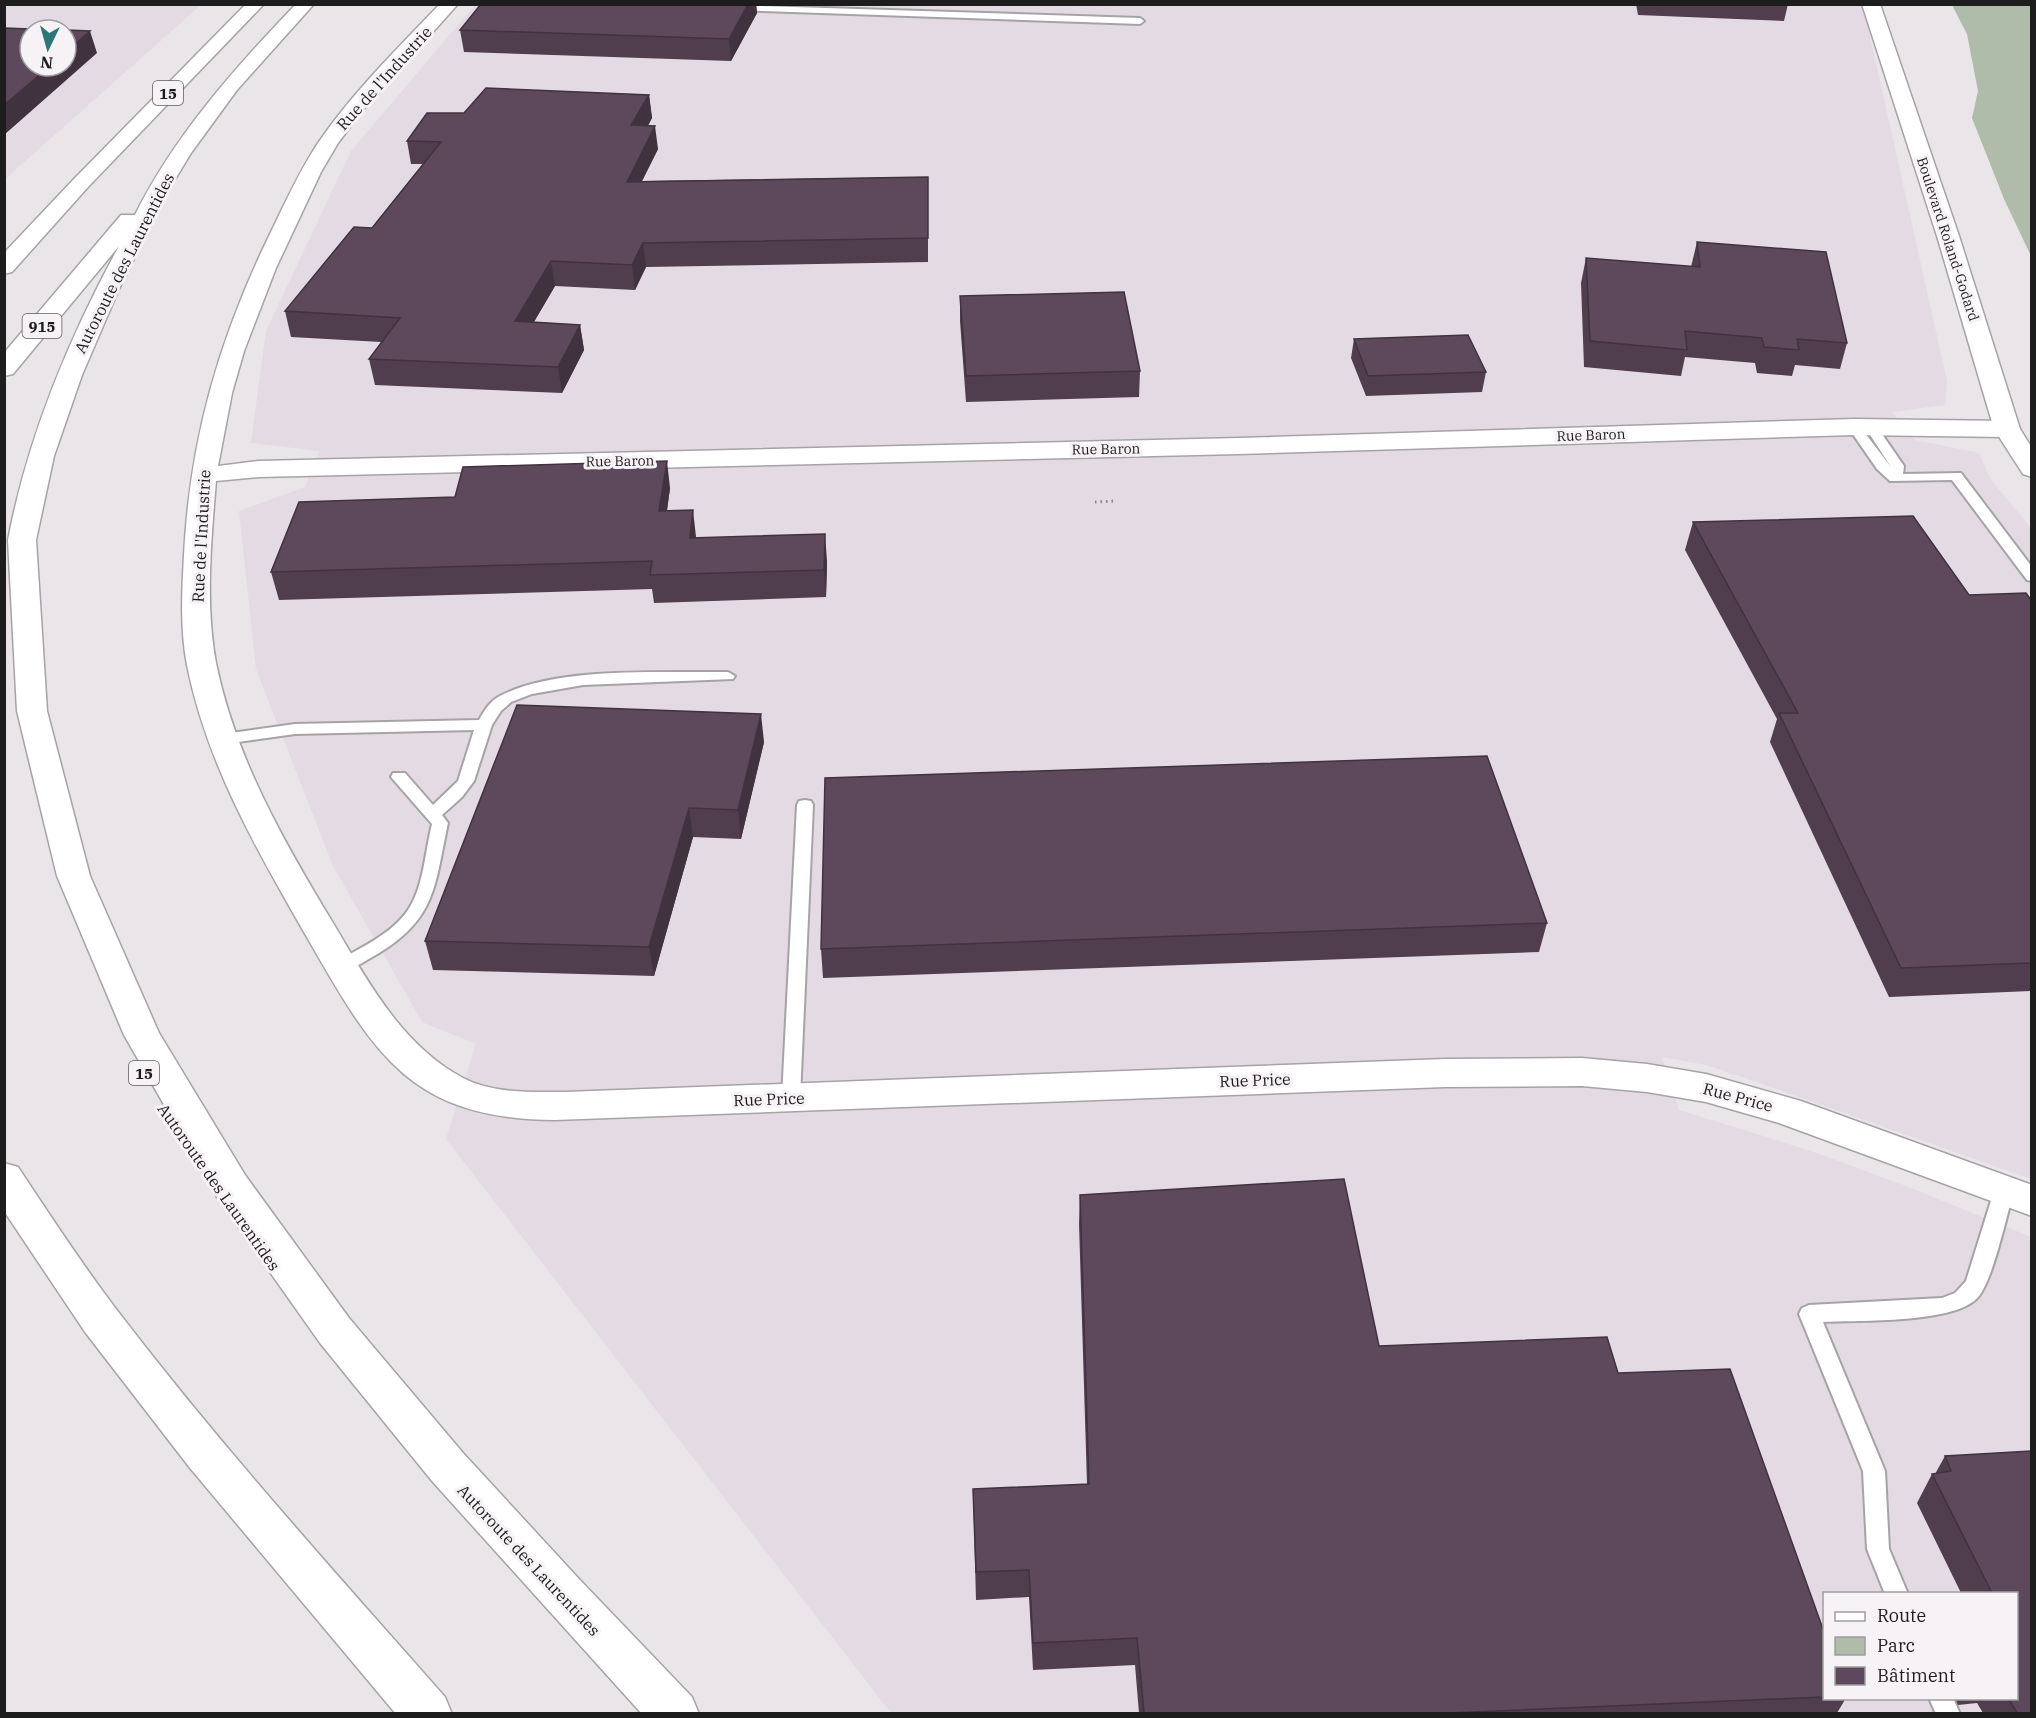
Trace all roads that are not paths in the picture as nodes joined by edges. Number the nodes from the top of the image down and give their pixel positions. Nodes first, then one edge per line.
1 (256, 4) edge
2 (306, 4) edge
3 (450, 4) edge
4 (1871, 4) edge
5 (722, 7) edge
6 (933, 9) edge
7 (1140, 21) dead end
8 (166, 175) junction
9 (81, 183) junction
10 (4, 244) edge
11 (4, 267) edge
12 (4, 369) edge
13 (1862, 427) junction
14 (2007, 429) junction
15 (2031, 469) edge
16 (204, 475) junction
17 (2031, 577) edge
18 (728, 676) dead end
19 (483, 725) junction
20 (224, 739) junction
21 (399, 777) dead end
22 (805, 805) dead end
23 (432, 814) junction
24 (342, 966) junction
25 (459, 1093) joint
26 (790, 1098) junction
27 (4, 1178) edge
28 (2018, 1196) edge
29 (1897, 1592) edge
30 (428, 1713) edge
31 (675, 1713) edge

1 - 9 main road, 15
2 - 8 main road, Autoroute des Laurentides / 15
3 - 16 main road, Rue de l'Industrie
4 - 14 main road, Boulevard Roland-Godard
5 - 6 lane
6 - 7 lane
8 - 12 main road, 915
8 - 31 main road, Autoroute des Laurentides / 15
9 - 10 main road
9 - 11 main road, 15
13 - 14 main road, Rue Baron
13 - 16 main road, Rue Baron
13 - 17 lane
14 - 15 main road, Boulevard Roland-Godard
16 - 20 main road, Rue de l'Industrie
18 - 19 lane
19 - 20 lane
19 - 23 lane
20 - 24 main road, Rue de l'Industrie
21 - 23 lane
22 - 26 lane
23 - 24 lane
24 - 25 main road, Rue de l'Industrie
25 - 26 main road, Rue Price
26 - 28 main road, Rue Price
27 - 30 main road
28 - 29 lane

